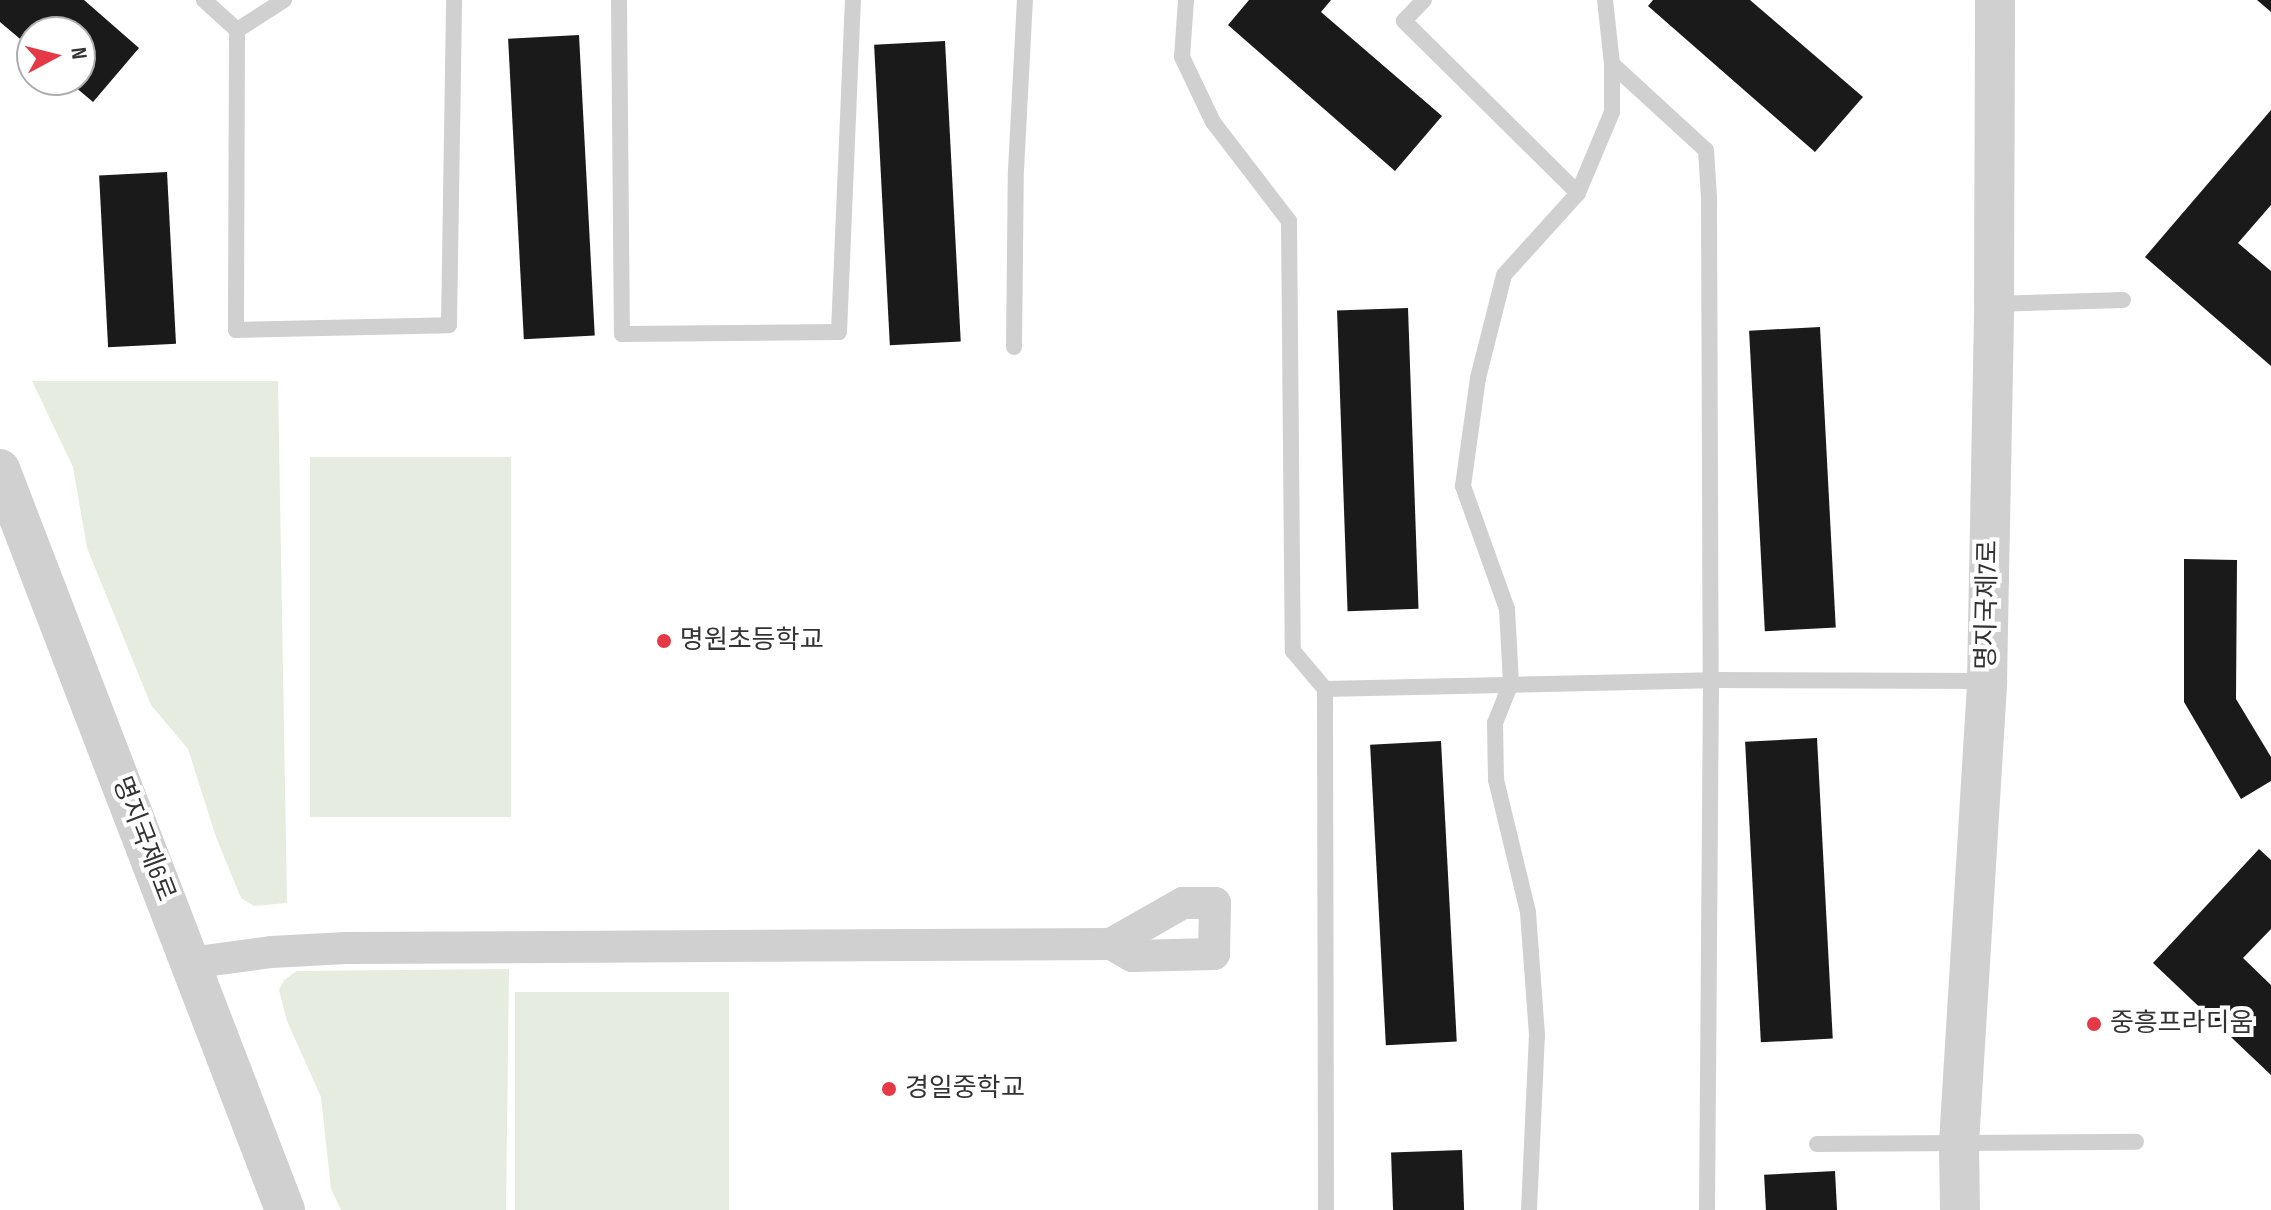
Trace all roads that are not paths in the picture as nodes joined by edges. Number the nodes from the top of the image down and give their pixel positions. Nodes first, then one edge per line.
1 (204, 0) edge
2 (284, 0) edge
3 (454, 0) edge
4 (619, 0) edge
5 (853, 0) edge
6 (1025, 0) edge
7 (1186, 0) edge
8 (1424, 0) edge
9 (1605, 0) edge
10 (1995, 0) edge
11 (237, 30) junction
12 (1612, 64) junction
13 (1578, 193) junction
14 (2123, 300) dead end
15 (1994, 304) junction
16 (1014, 347) dead end
17 (0, 469) edge
18 (1711, 680) junction
19 (1987, 681) junction
20 (1511, 683) junction
21 (1325, 689) junction
22 (1111, 944) dead end
23 (190, 963) junction
24 (2136, 1142) dead end
25 (1959, 1143) junction
26 (1817, 1144) dead end
27 (285, 1210) edge
28 (1326, 1210) edge
29 (1529, 1210) edge
30 (1707, 1210) edge
31 (1960, 1210) edge

1 - 11 lane
2 - 11 lane
3 - 11 lane
4 - 5 lane
6 - 16 lane
7 - 21 lane
8 - 13 lane
9 - 12 lane
10 - 15 street, 명지국제7로
12 - 13 lane
12 - 18 lane
13 - 20 lane
14 - 15 lane
15 - 19 street, 명지국제7로
17 - 23 street, 명지국제6로
18 - 19 lane
18 - 20 lane
18 - 30 lane
19 - 25 street, 명지국제7로
20 - 21 lane
20 - 29 lane
21 - 28 lane
22 - 23 street
23 - 27 street, 명지국제6로
24 - 25 lane
25 - 26 lane
25 - 31 street, 명지국제7로

